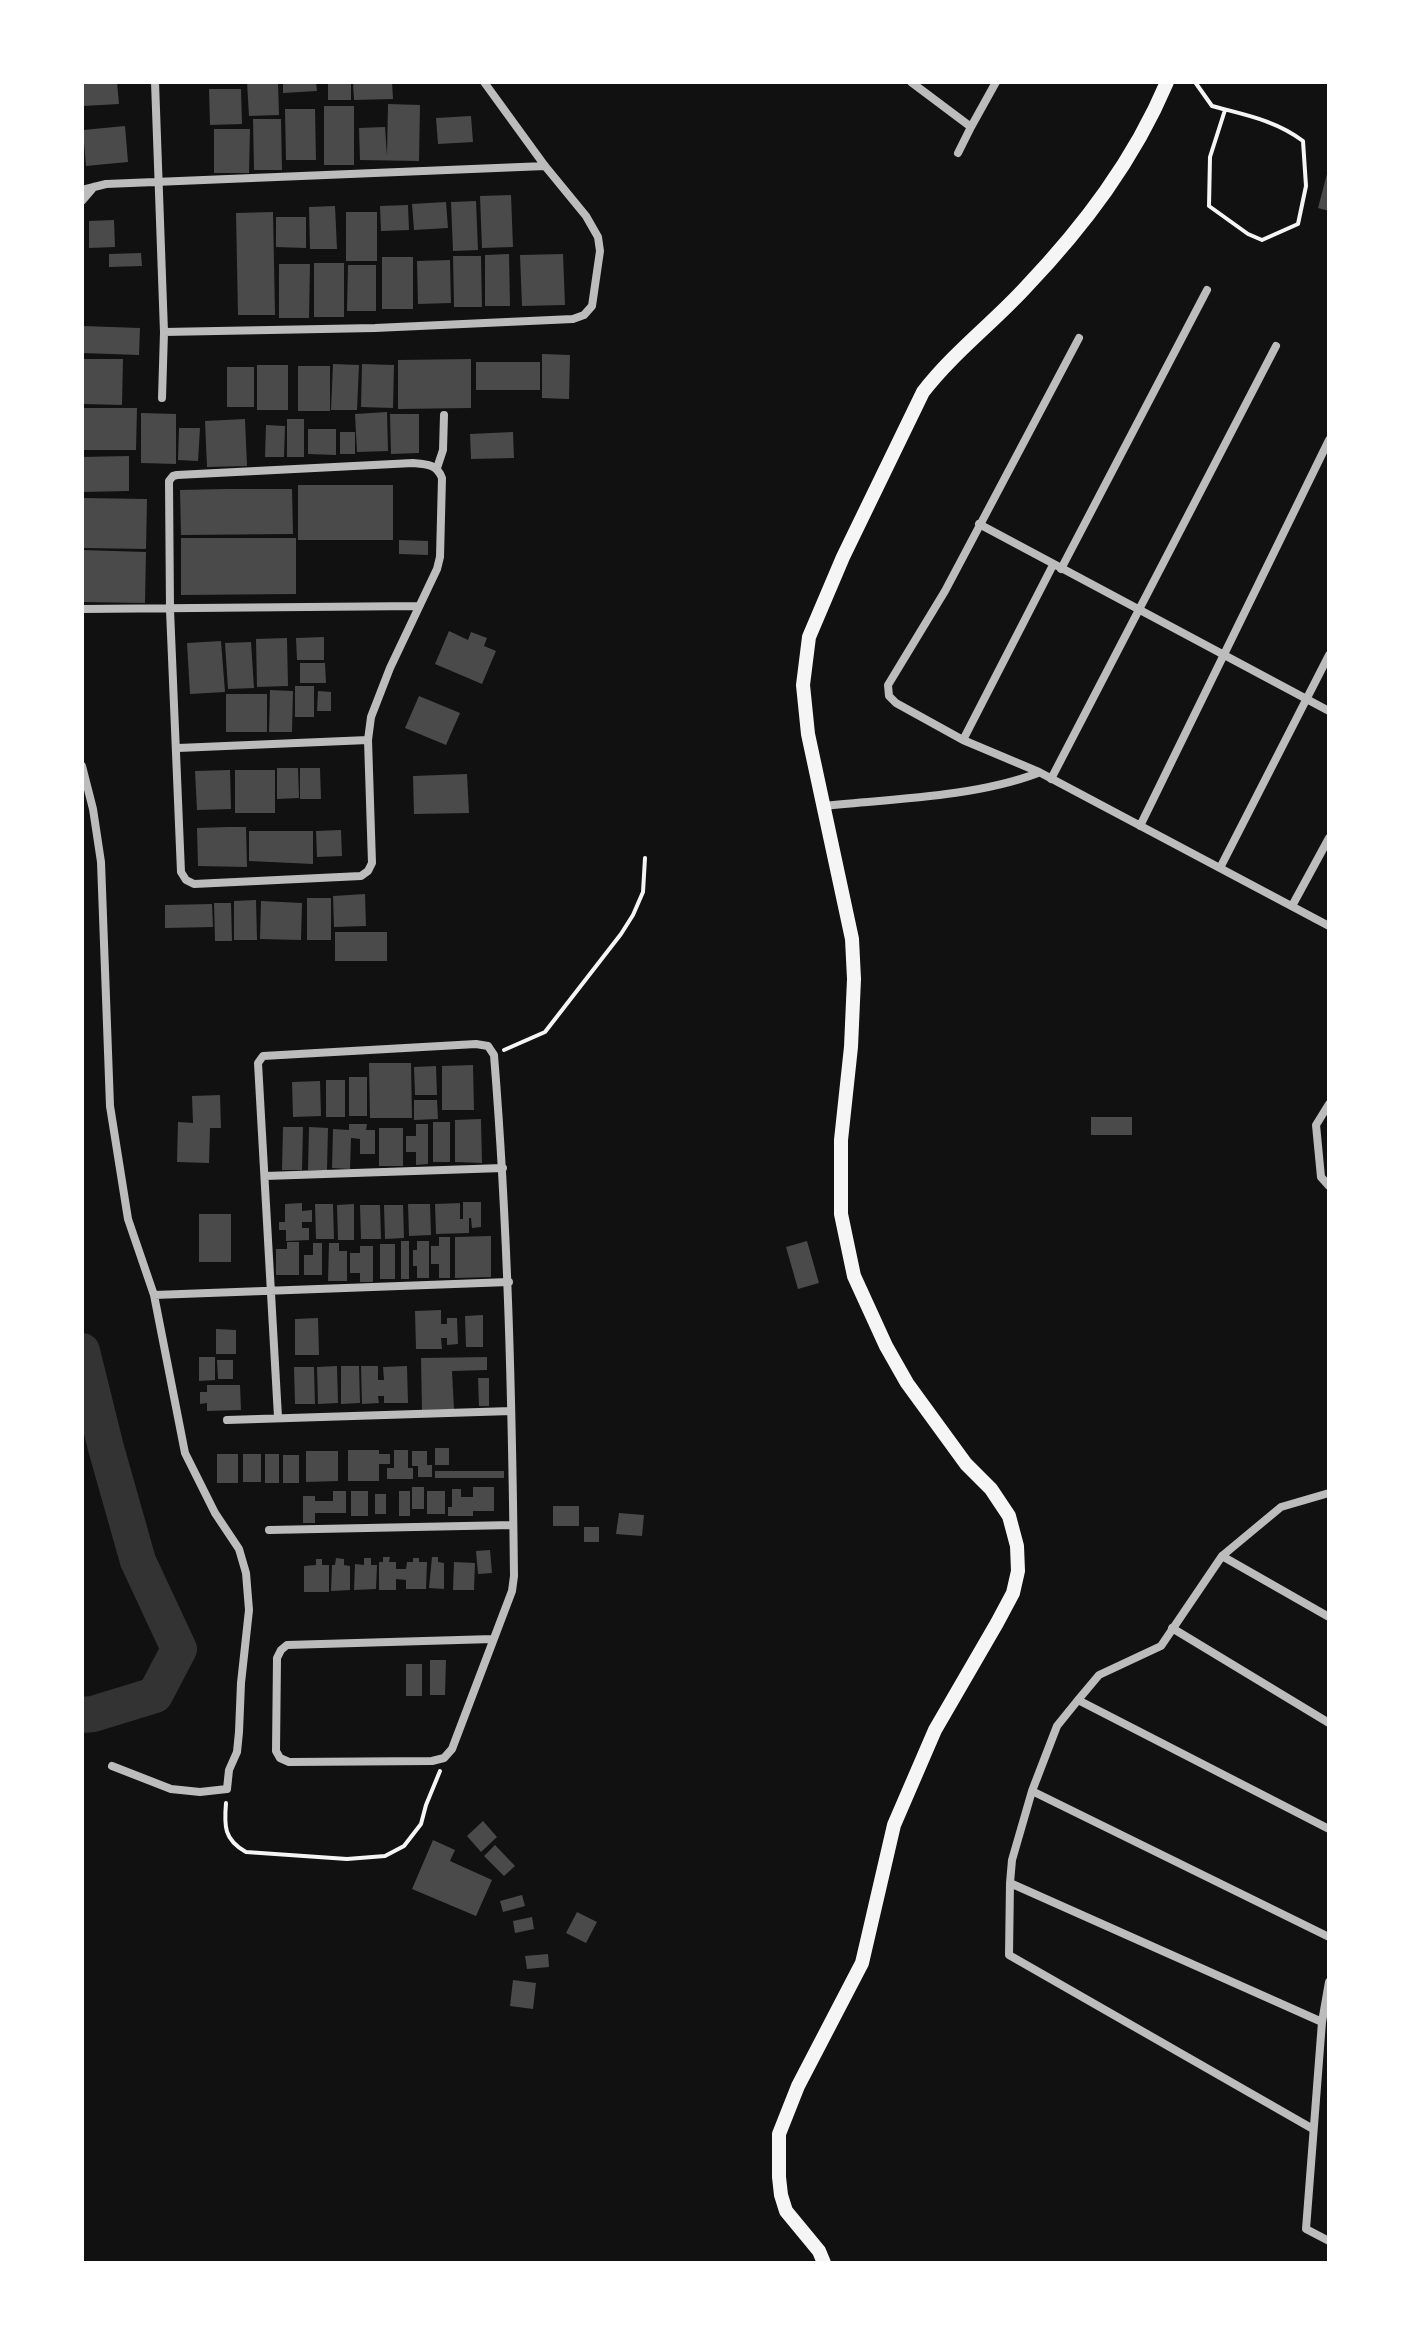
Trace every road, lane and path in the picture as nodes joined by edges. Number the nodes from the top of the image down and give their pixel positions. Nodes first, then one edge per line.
1 (155, 82) edge
2 (484, 82) edge
3 (911, 82) edge
4 (996, 82) edge
5 (1167, 82) edge
6 (1195, 82) edge
7 (1225, 110) junction
8 (971, 127) junction
9 (958, 153) dead end
10 (545, 166) junction
11 (158, 183) junction
12 (94, 187) junction
13 (82, 190) edge
14 (82, 201) edge
15 (1207, 290) dead end
16 (164, 332) junction
17 (1079, 338) dead end
18 (1276, 346) dead end
19 (162, 398) dead end
20 (444, 415) dead end
21 (1329, 440) edge
22 (437, 468) junction
23 (979, 524) junction
24 (1057, 567) junction
25 (419, 606) junction
26 (82, 609) edge
27 (170, 610) junction
28 (1140, 610) junction
29 (1224, 655) junction
30 (1329, 655) edge
31 (1306, 698) junction
32 (1329, 711) edge
33 (368, 740) junction
34 (963, 740) junction
35 (178, 748) junction
36 (82, 766) edge
37 (1039, 772) junction
38 (1051, 779) junction
39 (822, 806) junction
40 (1140, 826) junction
41 (1329, 838) edge
42 (645, 858) dead end
43 (1220, 868) junction
44 (1292, 906) junction
45 (1329, 926) edge
46 (494, 1055) junction
47 (1329, 1104) edge
48 (503, 1168) junction
49 (265, 1176) junction
50 (1329, 1186) edge
51 (509, 1282) junction
52 (272, 1291) junction
53 (154, 1295) junction
54 (511, 1411) junction
55 (278, 1417) junction
56 (227, 1420) dead end
57 (1329, 1493) edge
58 (513, 1525) junction
59 (269, 1530) dead end
60 (1222, 1556) junction
61 (1329, 1617) edge
62 (1172, 1628) junction
63 (493, 1639) junction
64 (1078, 1700) junction
65 (1329, 1723) edge
66 (444, 1758) junction
67 (112, 1766) dead end
68 (227, 1789) junction
69 (1032, 1791) junction
70 (1329, 1829) edge
71 (1010, 1883) junction
72 (1329, 1937) edge
73 (1329, 1982) edge
74 (1322, 2022) junction
75 (1313, 2129) junction
76 (1329, 2241) edge
77 (824, 2263) edge

1 - 11 street
2 - 10 street
3 - 8 street
4 - 8 street
5 - 39 main road
6 - 7 path
7 - 7 path
8 - 9 street
10 - 11 street
10 - 16 street
11 - 12 street
11 - 16 street
12 - 13 street
12 - 14 street
15 - 24 street
16 - 19 street
17 - 23 street
18 - 28 street
20 - 22 street
21 - 29 street
22 - 25 street
22 - 27 street
23 - 24 street
23 - 34 street
24 - 28 street
24 - 34 street
25 - 27 street
25 - 33 street
26 - 27 street
27 - 35 street
28 - 29 street
28 - 38 street
29 - 31 street
29 - 40 street
30 - 31 street
31 - 32 street
31 - 43 street
33 - 35 street
33 - 35 street
34 - 37 street
36 - 53 street
37 - 38 street
37 - 39 street
38 - 40 street
39 - 77 main road
40 - 43 street
41 - 44 street
42 - 46 path
43 - 44 street
44 - 45 street
46 - 48 street
46 - 49 street
47 - 50 street
48 - 49 street
48 - 51 street
49 - 52 street
51 - 52 street
51 - 54 street
52 - 53 street
52 - 55 street
53 - 68 street
54 - 55 street
54 - 58 street
55 - 56 street
57 - 60 street
58 - 59 street
58 - 63 street
60 - 61 street
60 - 62 street
62 - 64 street
62 - 65 street
63 - 66 street
63 - 66 street
64 - 69 street
64 - 70 street
66 - 68 path
67 - 68 street
69 - 71 street
69 - 72 street
71 - 74 street
71 - 75 street
73 - 74 street
74 - 75 street
75 - 76 street

